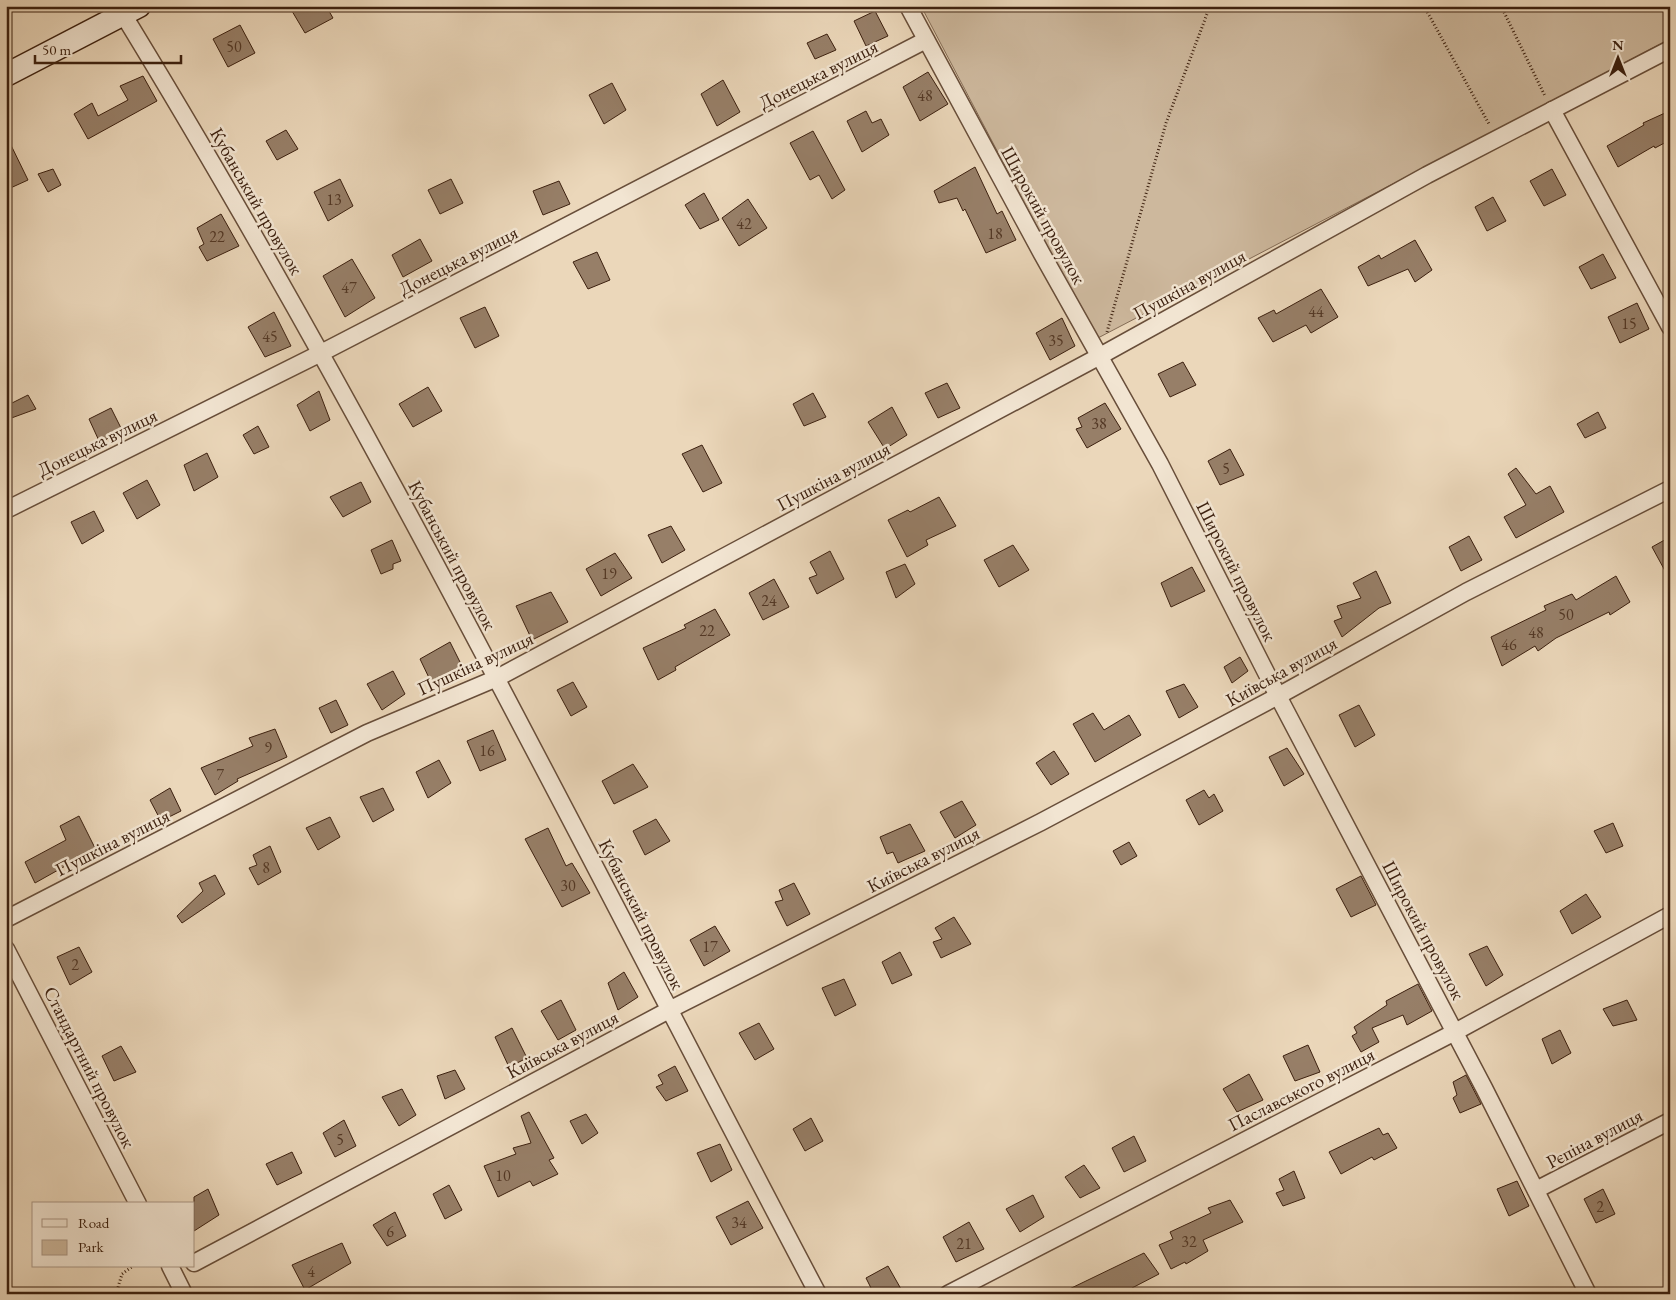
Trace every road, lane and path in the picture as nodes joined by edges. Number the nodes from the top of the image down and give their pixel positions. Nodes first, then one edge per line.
1 (908, 6) edge
2 (1210, 6) edge
3 (1424, 6) edge
4 (1501, 6) edge
5 (127, 9) edge
6 (926, 40) junction
7 (1670, 49) edge
8 (6, 75) edge
9 (1552, 110) junction
10 (1497, 138) junction
11 (1670, 327) edge
12 (321, 353) junction
13 (1100, 356) junction
14 (1670, 489) edge
15 (6, 510) edge
16 (497, 678) junction
17 (1278, 696) junction
18 (1670, 915) edge
19 (6, 920) edge
20 (6, 949) edge
21 (668, 1010) junction
22 (1455, 1032) junction
23 (1670, 1121) edge
24 (1536, 1190) junction
25 (137, 1202) edge
26 (195, 1262) edge
27 (130, 1268) edge
28 (177, 1269) edge
29 (116, 1294) edge
30 (184, 1294) edge
31 (818, 1294) edge
32 (948, 1294) edge
33 (1588, 1294) edge

1 - 6 street, Широкий провулок
2 - 13 path
3 - 10 path
4 - 9 path
5 - 8 street
5 - 12 street, Кубанський провулок
6 - 12 street, Донецька вулиця
6 - 13 street, Широкий провулок
7 - 9 street, Пушкіна вулиця
9 - 10 street, Пушкіна вулиця
9 - 11 street
10 - 13 street, Пушкіна вулиця
12 - 15 street, Донецька вулиця
12 - 16 street, Кубанський провулок
13 - 16 street, Пушкіна вулиця
13 - 17 street, Широкий провулок
14 - 17 street, Київська вулиця
16 - 19 street, Пушкіна вулиця
16 - 21 street, Кубанський провулок
17 - 21 street, Київська вулиця
17 - 22 street, Широкий провулок
18 - 22 street, Паславського вулиця
20 - 25 street, Стандартний провулок
21 - 26 street, Київська вулиця
21 - 31 street, Кубанський провулок
22 - 24 street, Широкий провулок
22 - 32 street, Паславського вулиця
23 - 24 street, Рєпіна вулиця
24 - 33 street, Широкий провулок
27 - 29 path
28 - 30 street

